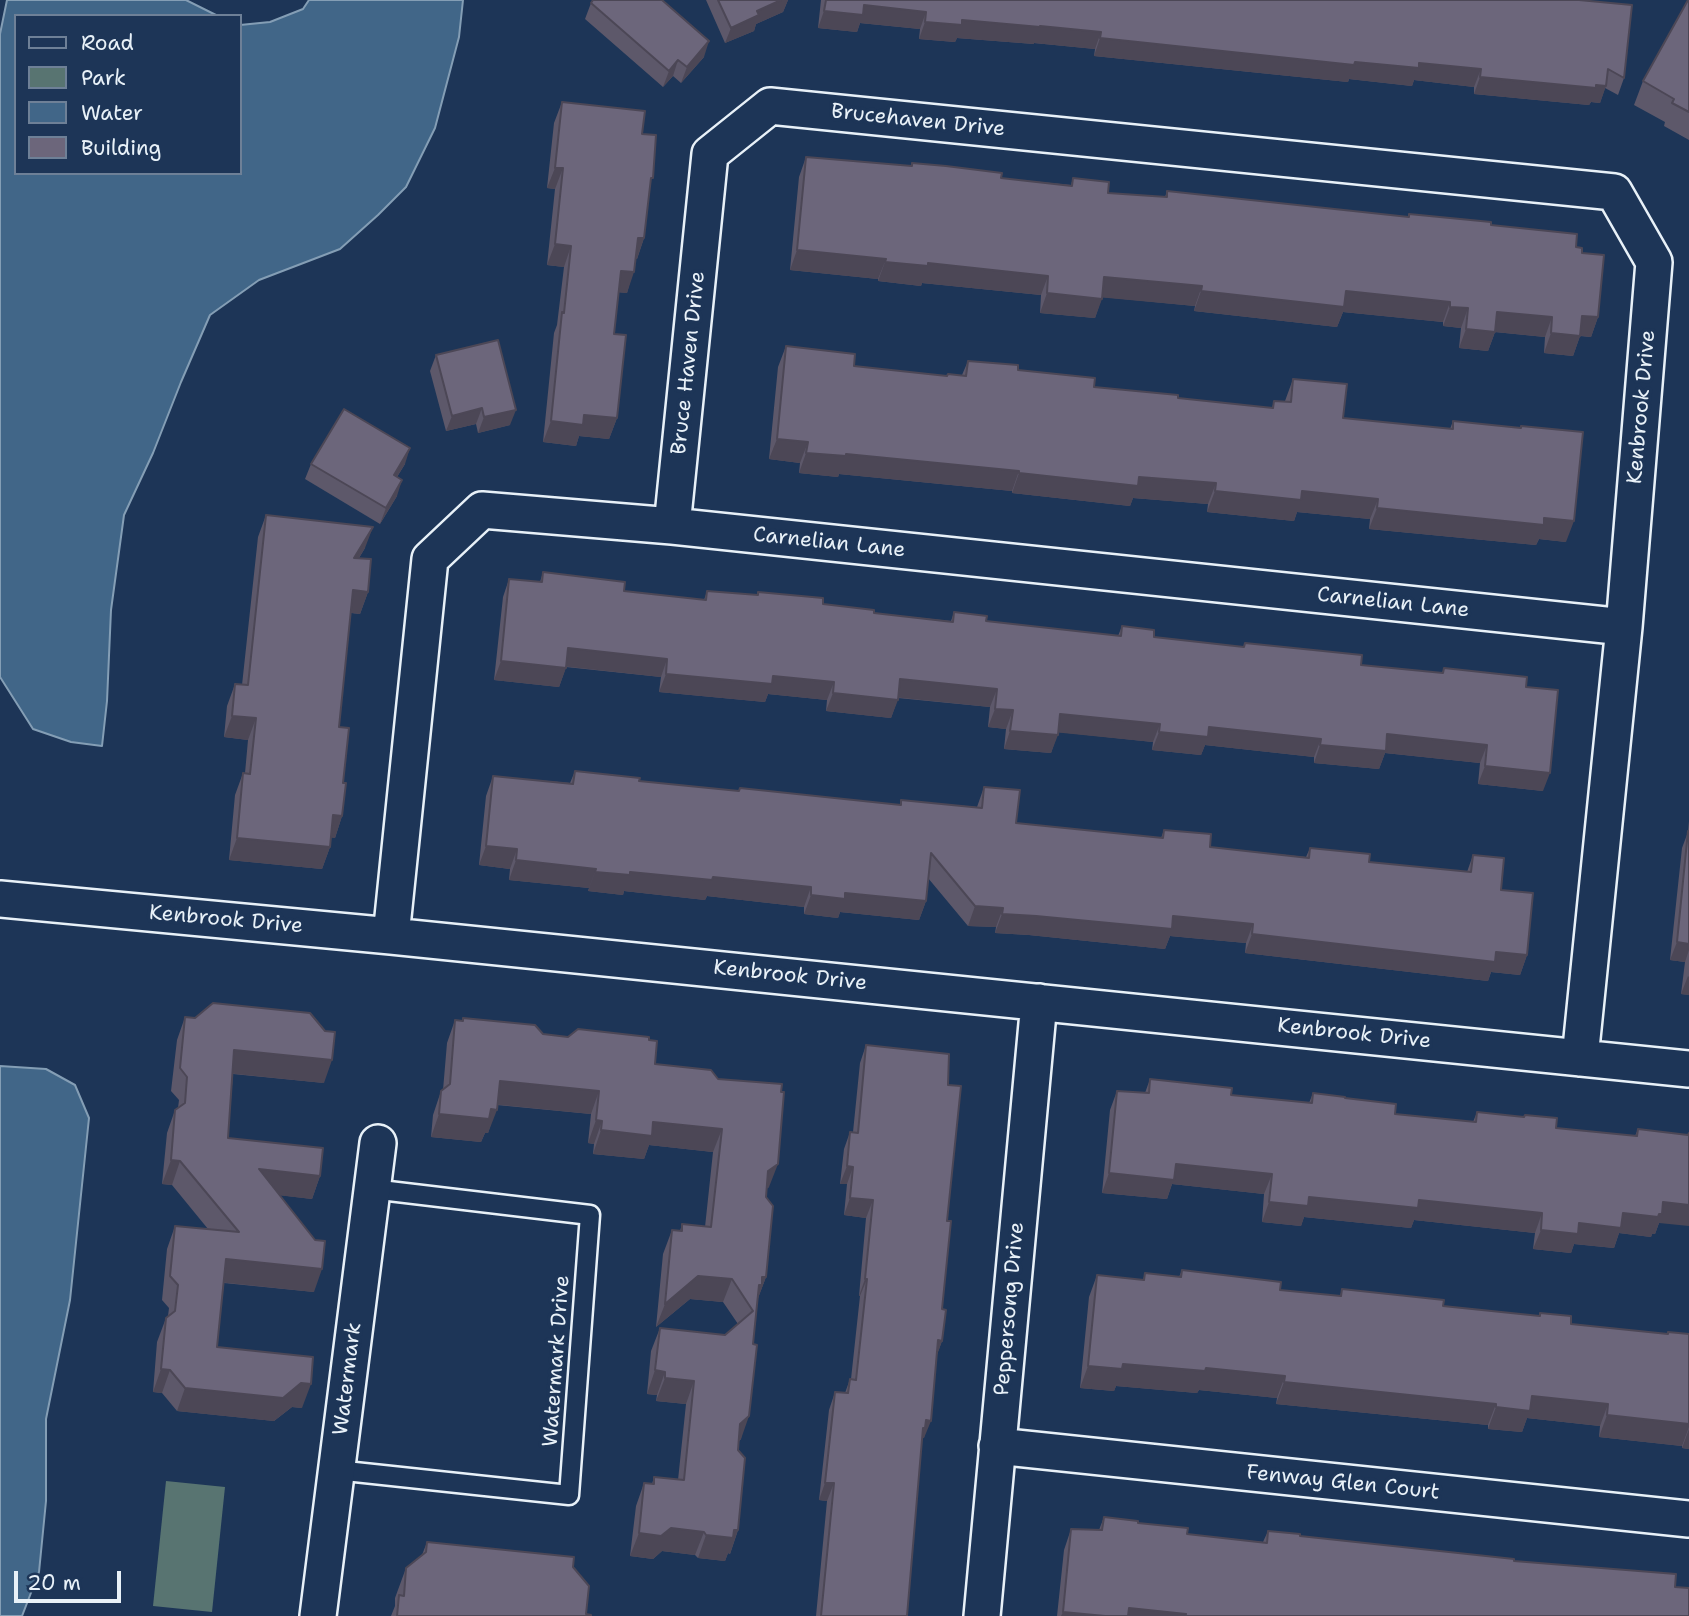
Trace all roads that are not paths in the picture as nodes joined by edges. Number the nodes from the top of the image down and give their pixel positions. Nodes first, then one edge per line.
1 (1188, 149) joint
2 (705, 200) joint
3 (672, 526) junction
4 (1624, 627) junction
5 (0, 899) edge
6 (391, 936) junction
7 (1039, 1002) junction
8 (1580, 1058) junction
9 (1689, 1069) edge
10 (378, 1143) dead end
11 (372, 1189) junction
12 (998, 1446) junction
13 (336, 1470) junction
14 (1689, 1520) edge
15 (317, 1616) edge
16 (982, 1616) edge

1 - 2 street, Brucehaven Drive
1 - 4 street, Kenbrook Drive
2 - 3 street, Bruce Haven Drive
3 - 4 street, Carnelian Lane
3 - 6 street, Carnelian Lane
4 - 8 street, Kenbrook Drive
5 - 6 street, Kenbrook Drive
6 - 7 street, Kenbrook Drive
7 - 8 street, Kenbrook Drive
7 - 12 street, Peppersong Drive
8 - 9 street, Kenbrook Drive
10 - 11 street, Watermark
11 - 13 street, Watermark
11 - 13 lane, Watermark Drive
12 - 14 street, Fenway Glen Court
12 - 16 street, Peppersong Drive
13 - 15 street, Watermark

